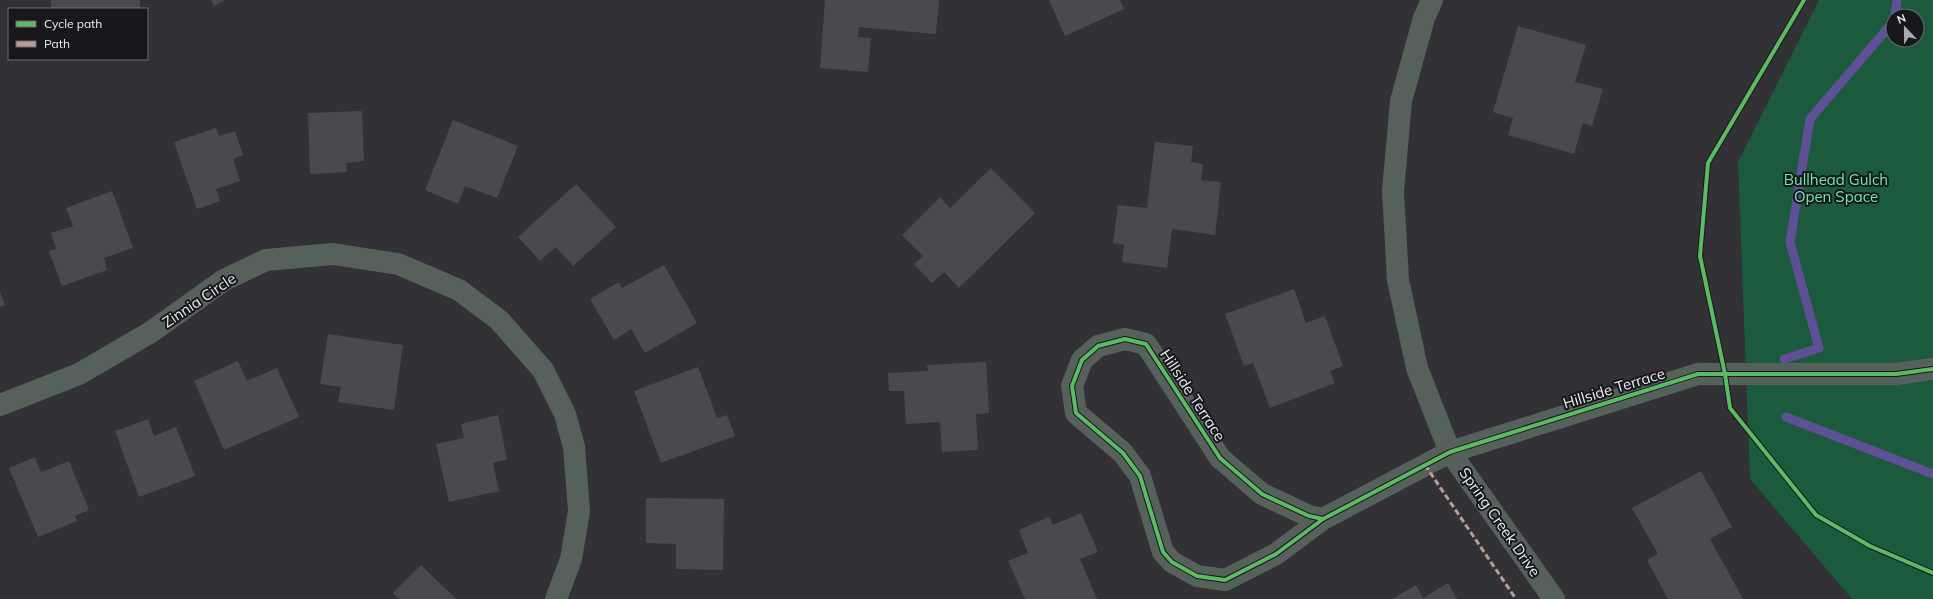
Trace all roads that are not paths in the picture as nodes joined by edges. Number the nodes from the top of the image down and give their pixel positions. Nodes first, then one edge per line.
1 (1432, 0) edge
2 (1933, 370) edge
3 (0, 405) edge
4 (1450, 452) junction
5 (1323, 519) junction
6 (556, 599) edge
7 (1554, 599) edge

1 - 4 street, Spring Creek Drive
2 - 4 street, Hillside Terrace
3 - 6 street, Zinnia Circle
4 - 5 street, Hillside Terrace
4 - 7 street, Spring Creek Drive
5 - 5 street, Hillside Terrace

